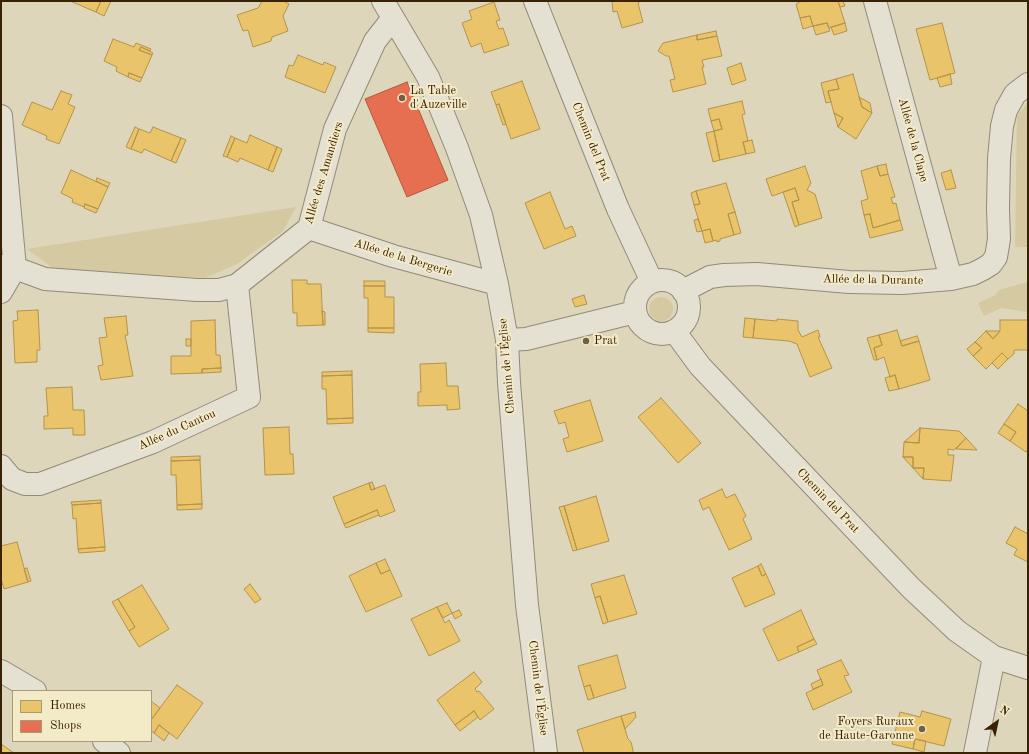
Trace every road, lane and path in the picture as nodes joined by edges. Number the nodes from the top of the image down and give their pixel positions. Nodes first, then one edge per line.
1 (536, 1) edge
2 (875, 1) edge
3 (388, 9) edge
4 (1028, 84) edge
5 (1, 116) edge
6 (309, 228) junction
7 (8, 267) edge
8 (951, 279) junction
9 (652, 282) junction
10 (497, 284) junction
11 (237, 285) junction
12 (684, 291) junction
13 (1, 292) edge
14 (635, 312) junction
15 (675, 332) junction
16 (507, 340) junction
17 (1, 466) edge
18 (994, 657) junction
19 (1028, 668) edge
20 (1, 671) edge
21 (33, 690) edge
22 (105, 742) edge
23 (119, 753) edge
24 (546, 753) edge
25 (975, 753) edge

1 - 9 street, Chemin del Prat
2 - 8 street, Allée de la Clape
3 - 6 street, Allée des Amandiers
3 - 10 street, Chemin de l'Église
4 - 8 street, Allée de la Durante
5 - 7 street
6 - 10 street, Allée de la Bergerie
6 - 11 street, Allée des Amandiers
7 - 11 street, Allée des Amandiers
7 - 13 street
8 - 12 street, Allée de la Durante
9 - 12 street
9 - 14 street
10 - 16 street, Chemin de l'Église
11 - 17 street, Allée du Cantou
12 - 15 street
14 - 15 street
14 - 16 street
15 - 18 street, Chemin del Prat
16 - 24 street, Chemin de l'Église
18 - 19 street, Chemin del Prat
18 - 25 street
20 - 21 street
22 - 23 street

